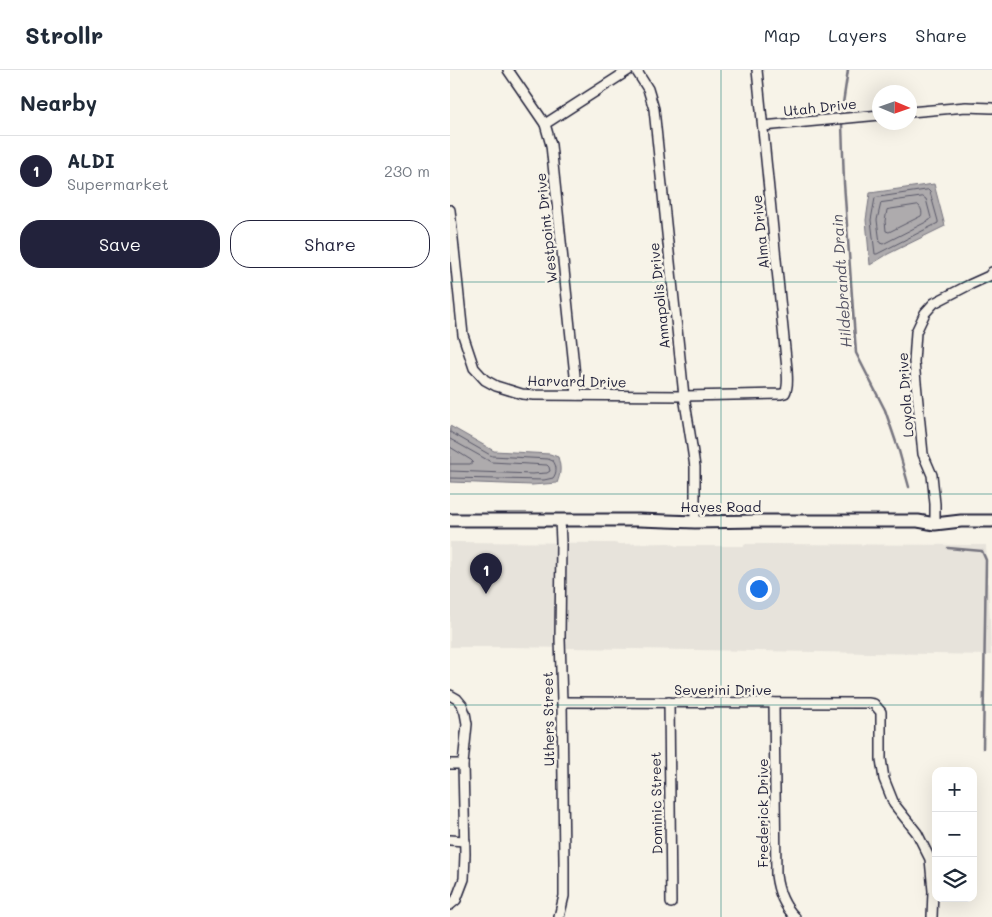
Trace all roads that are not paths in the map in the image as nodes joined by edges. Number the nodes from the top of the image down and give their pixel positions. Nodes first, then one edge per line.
1 (508, 70) edge
2 (629, 70) edge
3 (636, 70) edge
4 (757, 70) edge
5 (992, 108) edge
6 (917, 112) edge
7 (872, 116) edge
8 (546, 124) junction
9 (763, 126) junction
10 (450, 210) edge
11 (991, 276) edge
12 (787, 391) joint
13 (577, 395) junction
14 (684, 396) junction
15 (450, 520) edge
16 (560, 520) junction
17 (695, 522) junction
18 (992, 522) edge
19 (935, 524) junction
20 (450, 695) edge
21 (562, 702) junction
22 (669, 702) junction
23 (774, 703) junction
24 (450, 764) edge
25 (463, 764) junction
26 (450, 840) edge
27 (465, 841) junction
28 (671, 904) dead end
29 (450, 905) edge
30 (559, 917) edge
31 (795, 917) edge
32 (932, 917) edge

1 - 8 street, Westpoint Drive
2 - 8 street
3 - 14 street, Annapolis Drive
4 - 9 street, Alma Drive
5 - 6 street
7 - 9 street, Utah Drive
8 - 13 street, Westpoint Drive
9 - 12 street, Alma Drive
10 - 13 street, Harvard Drive
11 - 19 street, Loyola Drive
12 - 14 street, Harvard Drive
13 - 14 street, Harvard Drive
14 - 17 street, Annapolis Drive
15 - 16 street, Hayes Road
16 - 17 street, Hayes Road
16 - 21 street, Uthers Street
17 - 19 street, Hayes Road
18 - 19 street, Hayes Road
20 - 25 street
21 - 22 street, Severini Drive
21 - 30 street, Uthers Street
22 - 23 street, Severini Drive
22 - 28 street, Dominic Street
23 - 31 street, Frederick Drive
23 - 32 street, Severini Drive
24 - 25 street
25 - 27 street
26 - 27 street
27 - 29 street

